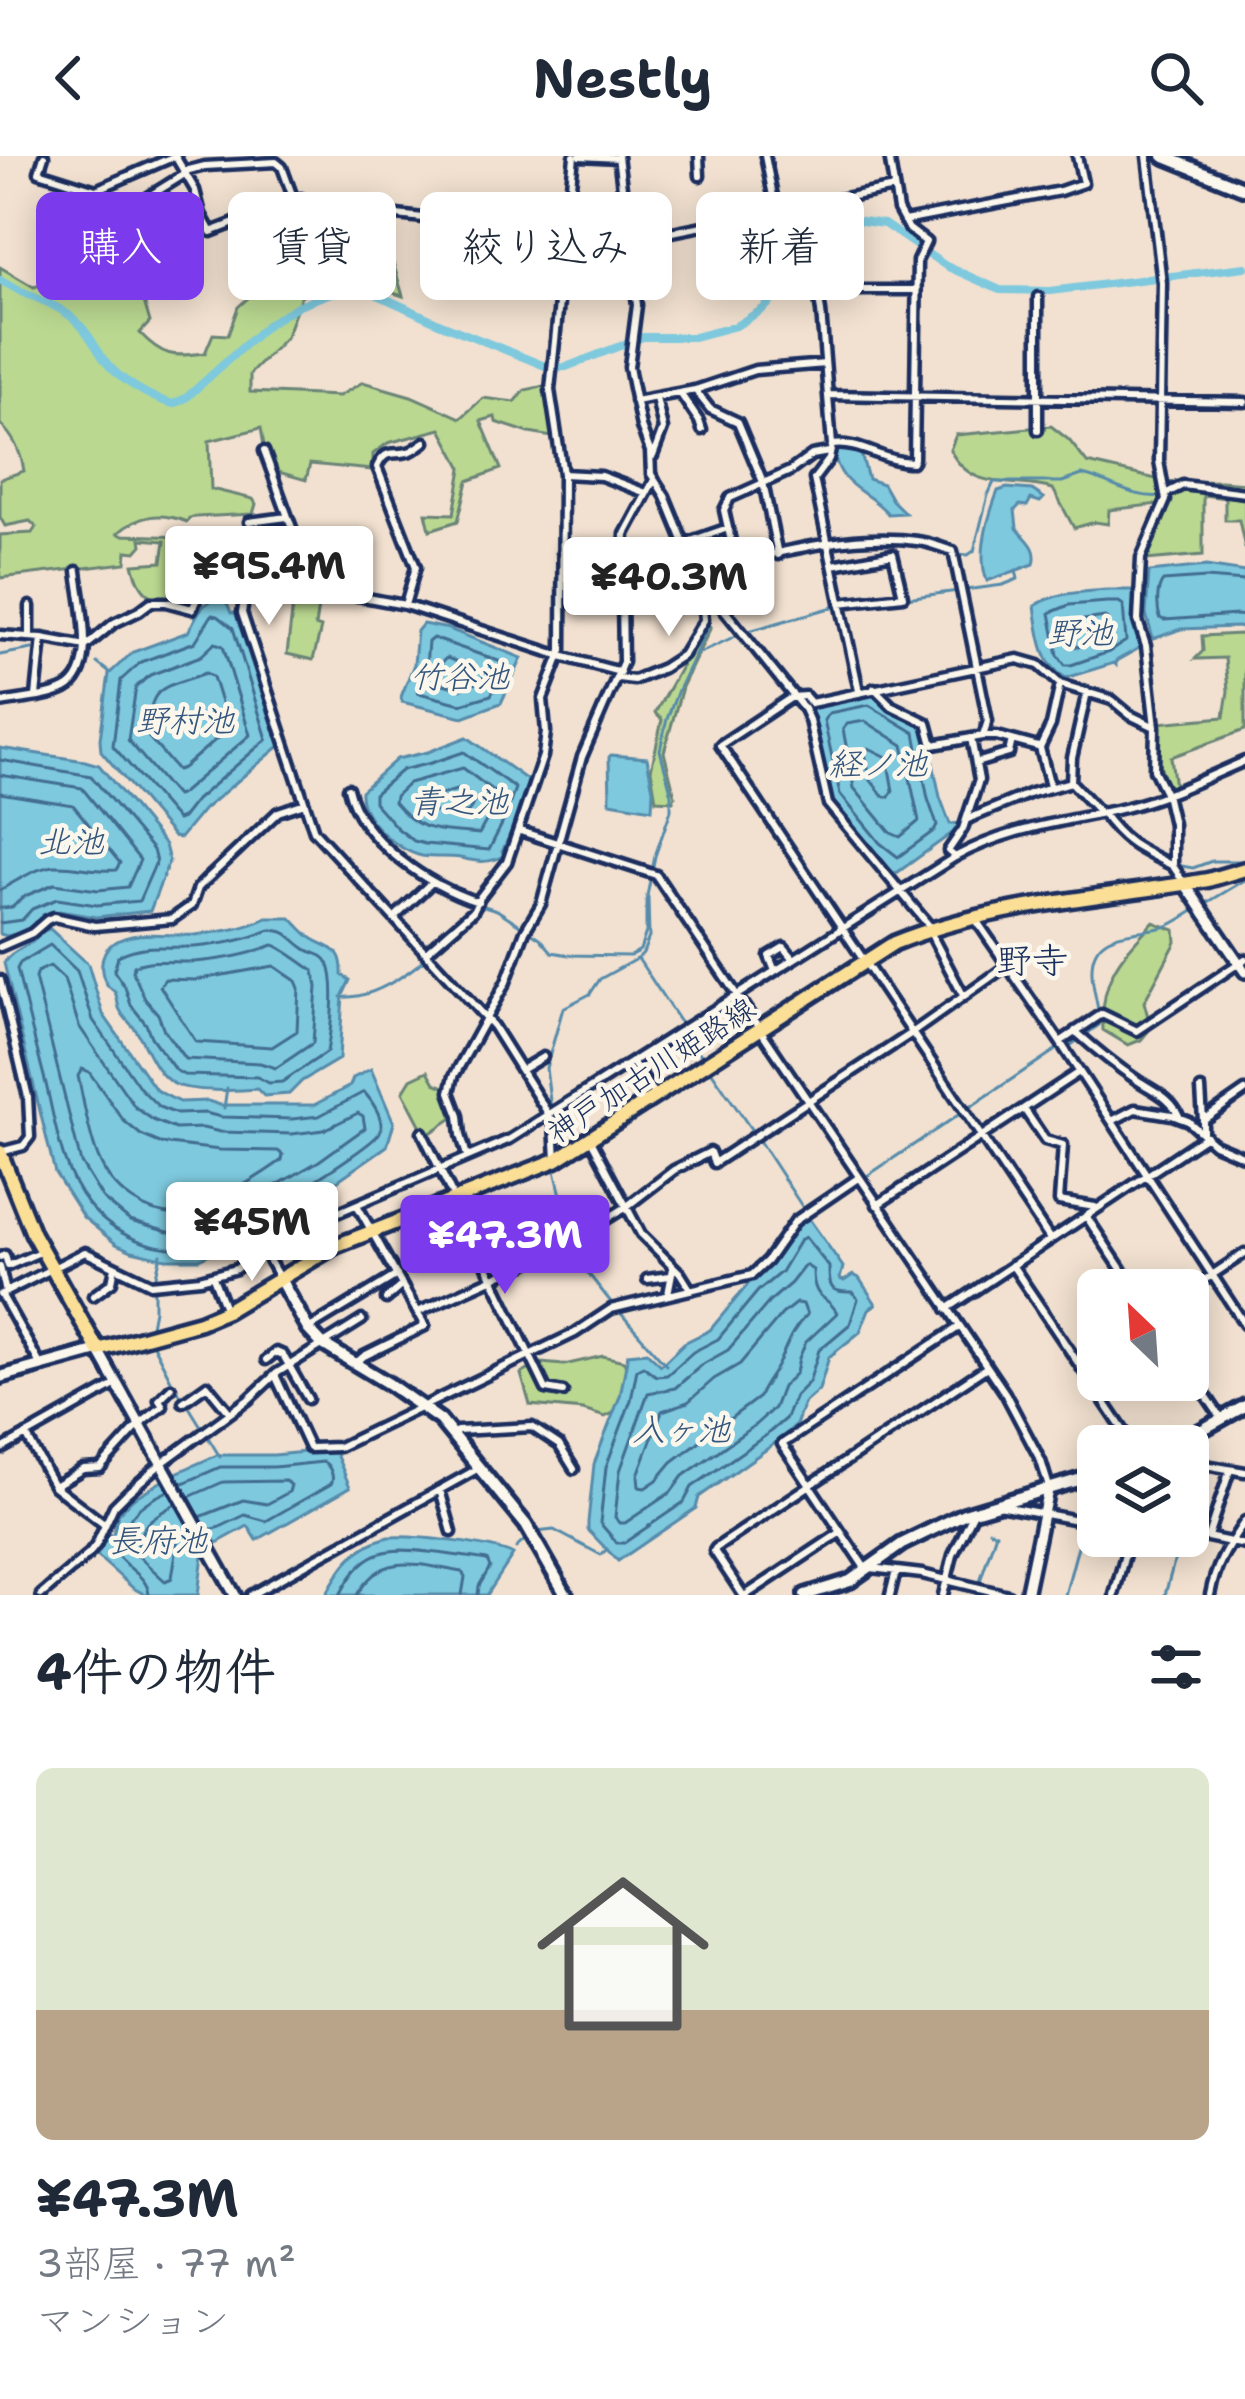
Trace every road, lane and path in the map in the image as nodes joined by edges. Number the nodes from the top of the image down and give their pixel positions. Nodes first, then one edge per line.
1 (44, 156) edge
2 (175, 156) edge
3 (203, 156) edge
4 (285, 156) edge
5 (577, 156) edge
6 (699, 156) edge
7 (765, 156) edge
8 (889, 156) edge
9 (1077, 156) edge
10 (1147, 156) edge
11 (1163, 156) edge
12 (618, 157) edge
13 (276, 163) junction
14 (205, 166) junction
15 (185, 172) junction
16 (700, 176) dead end
17 (1082, 183) junction
18 (894, 188) junction
19 (1245, 189) edge
20 (154, 192) edge
21 (291, 192) edge
22 (572, 192) edge
23 (622, 192) edge
24 (773, 192) edge
25 (864, 194) edge
26 (1083, 194) dead end
27 (904, 221) junction
28 (228, 225) edge
29 (916, 290) junction
30 (864, 292) edge
31 (1038, 297) dead end
32 (559, 300) edge
33 (636, 300) edge
34 (818, 300) edge
35 (826, 364) junction
36 (695, 390) junction
37 (680, 393) junction
38 (829, 395) junction
39 (914, 397) junction
40 (656, 398) junction
41 (1038, 398) junction
42 (635, 400) junction
43 (1161, 400) junction
44 (1245, 402) edge
45 (703, 430) dead end
46 (1038, 430) dead end
47 (425, 442) dead end
48 (831, 448) junction
49 (264, 451) dead end
50 (651, 459) junction
51 (798, 465) junction
52 (562, 474) junction
53 (814, 479) junction
54 (654, 481) junction
55 (763, 482) junction
56 (1245, 493) edge
57 (646, 494) junction
58 (1165, 494) junction
59 (287, 518) junction
60 (249, 522) dead end
61 (728, 528) junction
62 (685, 543) junction
63 (827, 544) junction
64 (562, 552) junction
65 (624, 554) junction
66 (778, 555) junction
67 (692, 562) junction
68 (736, 563) junction
69 (832, 565) junction
70 (77, 572) dead end
71 (248, 574) junction
72 (314, 588) junction
73 (702, 596) junction
74 (840, 603) junction
75 (405, 605) junction
76 (30, 606) dead end
77 (0, 635) edge
78 (30, 637) junction
79 (42, 638) junction
80 (86, 646) junction
81 (561, 656) junction
82 (977, 667) junction
83 (619, 675) junction
84 (1060, 685) junction
85 (874, 688) junction
86 (859, 691) junction
87 (1088, 692) junction
88 (36, 696) junction
89 (792, 697) junction
90 (0, 703) edge
91 (811, 703) junction
92 (804, 709) junction
93 (1155, 727) junction
94 (983, 736) junction
95 (971, 738) junction
96 (1012, 740) junction
97 (1040, 748) junction
98 (1245, 761) edge
99 (976, 763) junction
100 (1071, 782) junction
101 (1050, 787) junction
102 (348, 788) dead end
103 (1166, 794) junction
104 (304, 803) junction
105 (1101, 813) junction
106 (964, 821) junction
107 (520, 831) junction
108 (556, 842) junction
109 (956, 857) junction
110 (1173, 866) junction
111 (1245, 869) edge
112 (432, 882) junction
113 (1185, 884) junction
114 (900, 892) junction
115 (478, 902) junction
116 (395, 917) junction
117 (974, 917) junction
118 (931, 928) junction
119 (842, 929) junction
120 (0, 947) edge
121 (428, 953) junction
122 (794, 959) junction
123 (863, 961) junction
124 (1007, 965) junction
125 (1243, 965) edge
126 (775, 971) junction
127 (0, 980) edge
128 (736, 994) junction
129 (963, 995) junction
130 (485, 1016) junction
131 (760, 1029) junction
132 (912, 1033) junction
133 (1080, 1036) junction
134 (1060, 1042) junction
135 (543, 1057) dead end
136 (632, 1062) junction
137 (521, 1070) junction
138 (1079, 1072) junction
139 (1201, 1089) dead end
140 (1245, 1091) edge
141 (656, 1097) junction
142 (808, 1102) junction
143 (1024, 1108) junction
144 (549, 1113) junction
145 (1180, 1118) junction
146 (1203, 1120) junction
147 (1112, 1121) junction
148 (422, 1132) dead end
149 (1204, 1134) junction
150 (981, 1136) junction
151 (591, 1140) junction
152 (0, 1152) edge
153 (467, 1156) junction
154 (1245, 1157) edge
155 (556, 1160) junction
156 (441, 1169) junction
157 (1145, 1175) junction
158 (859, 1178) junction
159 (9, 1192) edge
160 (456, 1198) junction
161 (357, 1205) junction
162 (877, 1205) junction
163 (1098, 1207) junction
164 (626, 1208) junction
165 (1086, 1216) junction
166 (372, 1230) junction
167 (1050, 1239) junction
168 (262, 1248) junction
169 (42, 1251) junction
170 (1245, 1252) edge
171 (0, 1257) edge
172 (1012, 1264) junction
173 (115, 1267) junction
174 (0, 1268) edge
175 (51, 1268) junction
176 (1122, 1269) edge
177 (672, 1271) junction
178 (397, 1275) junction
179 (1211, 1275) junction
180 (213, 1277) junction
181 (4, 1278) edge
182 (494, 1279) junction
183 (280, 1280) junction
184 (647, 1280) dead end
185 (403, 1285) junction
186 (690, 1288) junction
187 (2, 1294) edge
188 (668, 1294) junction
189 (93, 1296) dead end
190 (386, 1299) dead end
191 (947, 1309) junction
192 (226, 1311) junction
193 (418, 1312) junction
194 (362, 1320) dead end
195 (1245, 1325) edge
196 (959, 1327) junction
197 (308, 1329) junction
198 (322, 1343) junction
199 (98, 1350) junction
200 (530, 1354) junction
201 (266, 1360) dead end
202 (1077, 1361) edge
203 (356, 1363) junction
204 (289, 1364) junction
205 (41, 1366) junction
206 (987, 1367) junction
207 (275, 1375) junction
208 (0, 1377) edge
209 (118, 1384) junction
210 (171, 1388) dead end
211 (562, 1392) dead end
212 (308, 1399) dead end
213 (1209, 1400) edge
214 (183, 1402) dead end
215 (1245, 1406) edge
216 (422, 1407) junction
217 (230, 1413) junction
218 (1222, 1419) junction
219 (140, 1424) junction
220 (1209, 1426) edge
221 (453, 1434) junction
222 (26, 1435) junction
223 (0, 1450) edge
224 (1209, 1466) edge
225 (164, 1467) junction
226 (480, 1468) junction
227 (574, 1469) dead end
228 (1230, 1470) junction
229 (1245, 1472) edge
230 (1077, 1481) edge
231 (54, 1486) junction
232 (810, 1486) junction
233 (440, 1490) junction
234 (1048, 1490) junction
235 (994, 1504) junction
236 (975, 1510) junction
237 (1044, 1515) junction
238 (1077, 1520) edge
239 (1245, 1521) edge
240 (105, 1525) junction
241 (452, 1532) dead end
242 (841, 1532) junction
243 (1209, 1533) edge
244 (1209, 1536) edge
245 (1229, 1541) junction
246 (1245, 1545) edge
247 (1124, 1557) edge
248 (868, 1569) junction
249 (896, 1571) junction
250 (946, 1580) junction
251 (41, 1595) edge
252 (235, 1595) edge
253 (251, 1595) edge
254 (566, 1595) edge
255 (744, 1595) edge
256 (809, 1595) edge
257 (890, 1595) edge
258 (943, 1595) edge
259 (1008, 1595) edge
260 (1026, 1595) edge
261 (1114, 1595) edge
262 (1210, 1595) edge

1 - 2 street
2 - 15 street
3 - 14 street
4 - 13 street
5 - 12 street
5 - 22 street
6 - 16 street
7 - 24 street
8 - 18 street
9 - 17 street
10 - 43 street
11 - 19 main road
12 - 23 street
13 - 14 street
13 - 21 street
14 - 15 street
15 - 20 street
15 - 28 street
17 - 26 street
17 - 27 street
18 - 25 street
18 - 27 street
27 - 29 street
29 - 30 street
29 - 39 street
31 - 41 street
32 - 52 street
33 - 42 street
34 - 35 street
35 - 36 street
35 - 38 street
36 - 37 street
36 - 55 street
37 - 40 street
37 - 45 street
38 - 39 street
38 - 48 street
39 - 41 street
39 - 48 street
40 - 42 street
40 - 50 street
41 - 43 street
41 - 46 street
42 - 50 street
43 - 44 street
43 - 58 street
47 - 75 street
48 - 51 street
48 - 53 street
49 - 59 street
50 - 54 street
51 - 53 street
51 - 55 street
52 - 57 street
52 - 64 street
53 - 63 street
54 - 57 street
54 - 62 street
55 - 61 street
55 - 66 street
56 - 58 street
57 - 65 street
58 - 93 street
59 - 60 street
59 - 72 street
61 - 62 street
61 - 68 street
62 - 67 street
63 - 66 street
63 - 69 street
63 - 82 street
64 - 65 street
64 - 81 street
65 - 67 street
65 - 83 street
66 - 68 street
67 - 68 street
67 - 73 street
69 - 74 street
69 - 74 street
70 - 80 street
71 - 72 street
71 - 80 street
71 - 104 street
72 - 75 street
73 - 83 street
73 - 89 street
74 - 86 street
75 - 81 street
76 - 78 street
77 - 78 street
78 - 79 street
79 - 80 street
79 - 88 street
80 - 88 street
81 - 83 street
81 - 107 street
82 - 84 street
82 - 85 street
82 - 94 street
83 - 108 street
84 - 87 street
84 - 97 street
85 - 86 street
85 - 95 street
86 - 91 street
87 - 93 street
87 - 100 street
88 - 90 street
89 - 91 street
89 - 92 street
89 - 119 street
91 - 92 street
92 - 114 street
93 - 103 street
94 - 95 street
94 - 96 street
95 - 99 street
96 - 97 street
96 - 99 street
97 - 101 street
98 - 103 street
99 - 106 street
100 - 101 street
100 - 105 street
101 - 106 street
102 - 112 street
103 - 105 street
103 - 110 street
104 - 116 street
104 - 120 street
105 - 109 street
105 - 110 street
106 - 109 street
107 - 108 street
107 - 115 street
108 - 128 street
108 - 130 street
109 - 114 street
110 - 113 street
111 - 113 main road, 神戸加古川姫路線
112 - 115 street
112 - 116 street
113 - 117 main road, 神戸加古川姫路線
113 - 125 street
114 - 118 street
114 - 119 street
115 - 121 street
116 - 121 street
117 - 118 main road, 神戸加古川姫路線
117 - 124 street
118 - 123 main road, 神戸加古川姫路線
118 - 129 street
119 - 122 street
119 - 123 street
121 - 130 street
122 - 126 street
122 - 126 street
123 - 131 main road, 神戸加古川姫路線
123 - 132 street
124 - 129 street
124 - 134 street
125 - 133 street
126 - 128 street
127 - 152 street
128 - 131 street
128 - 136 street
129 - 132 street
130 - 137 street
130 - 153 street
131 - 141 main road, 神戸加古川姫路線
131 - 142 street
132 - 142 street
132 - 150 street
133 - 134 street
133 - 145 street
134 - 138 street
135 - 137 street
136 - 141 street
136 - 144 street
137 - 144 street
138 - 143 street
138 - 147 street
139 - 146 street
140 - 146 street
141 - 151 main road, 神戸加古川姫路線
142 - 158 street
142 - 164 street
143 - 150 street
143 - 163 street
144 - 153 street
144 - 155 street
145 - 147 street
145 - 149 street
146 - 149 street
147 - 157 street
148 - 156 street
149 - 154 street
149 - 157 street
150 - 162 street
150 - 167 street
151 - 155 main road, 神戸加古川姫路線
151 - 164 street
152 - 159 main road
153 - 156 street
155 - 160 main road, 神戸加古川姫路線
156 - 160 street
156 - 161 street
157 - 163 street
157 - 179 street
158 - 162 street
158 - 186 street
159 - 169 main road
160 - 166 main road, 神戸加古川姫路線
160 - 182 street
161 - 166 street
161 - 168 street
162 - 191 street
163 - 165 street
164 - 177 street
164 - 182 street
165 - 167 street
165 - 176 street
166 - 178 street
166 - 183 main road, 神戸加古川姫路線
167 - 172 street
168 - 180 street
168 - 183 street
169 - 171 street
169 - 175 main road
170 - 179 street
172 - 191 street
172 - 202 street
173 - 175 street
173 - 180 street
173 - 189 street
174 - 181 street
175 - 187 street
175 - 199 main road
177 - 184 street
177 - 186 street
177 - 188 street
178 - 185 street
178 - 197 street
179 - 195 street
180 - 192 street
181 - 187 street
182 - 193 street
182 - 200 street
183 - 192 main road, 神戸加古川姫路線
183 - 197 main road
185 - 190 street
185 - 193 street
186 - 188 street
187 - 205 street
188 - 200 street
191 - 196 street
192 - 199 main road, 神戸加古川姫路線
193 - 203 street
194 - 198 street
196 - 206 street
196 - 232 street
197 - 198 main road
198 - 203 main road
198 - 204 street
199 - 205 main road
199 - 209 street
200 - 211 street
200 - 216 street
201 - 204 street
203 - 216 main road
204 - 207 street
204 - 212 street
205 - 208 main road
206 - 232 street
206 - 234 street
207 - 216 street
207 - 217 street
209 - 219 street
209 - 222 street
210 - 219 street
213 - 218 street
214 - 217 street
215 - 218 main road
216 - 221 main road
217 - 225 street
218 - 220 main road
219 - 225 street
219 - 231 street
221 - 226 main road
221 - 227 street
222 - 223 street
222 - 231 street
224 - 228 street
225 - 240 street
225 - 252 street
226 - 233 street
226 - 254 main road
228 - 229 street
228 - 243 street
230 - 234 main road
231 - 240 street
232 - 242 street
232 - 255 street
233 - 241 street
233 - 253 street
234 - 235 main road
234 - 237 street
235 - 236 main road
235 - 237 street
236 - 248 main road
236 - 250 street
237 - 238 street
237 - 260 street
239 - 245 street
240 - 251 street
242 - 248 street
242 - 255 street
244 - 245 street
245 - 246 street
245 - 262 street
247 - 261 street
248 - 249 street
248 - 256 main road
249 - 250 street
249 - 257 street
250 - 258 street
250 - 259 street

